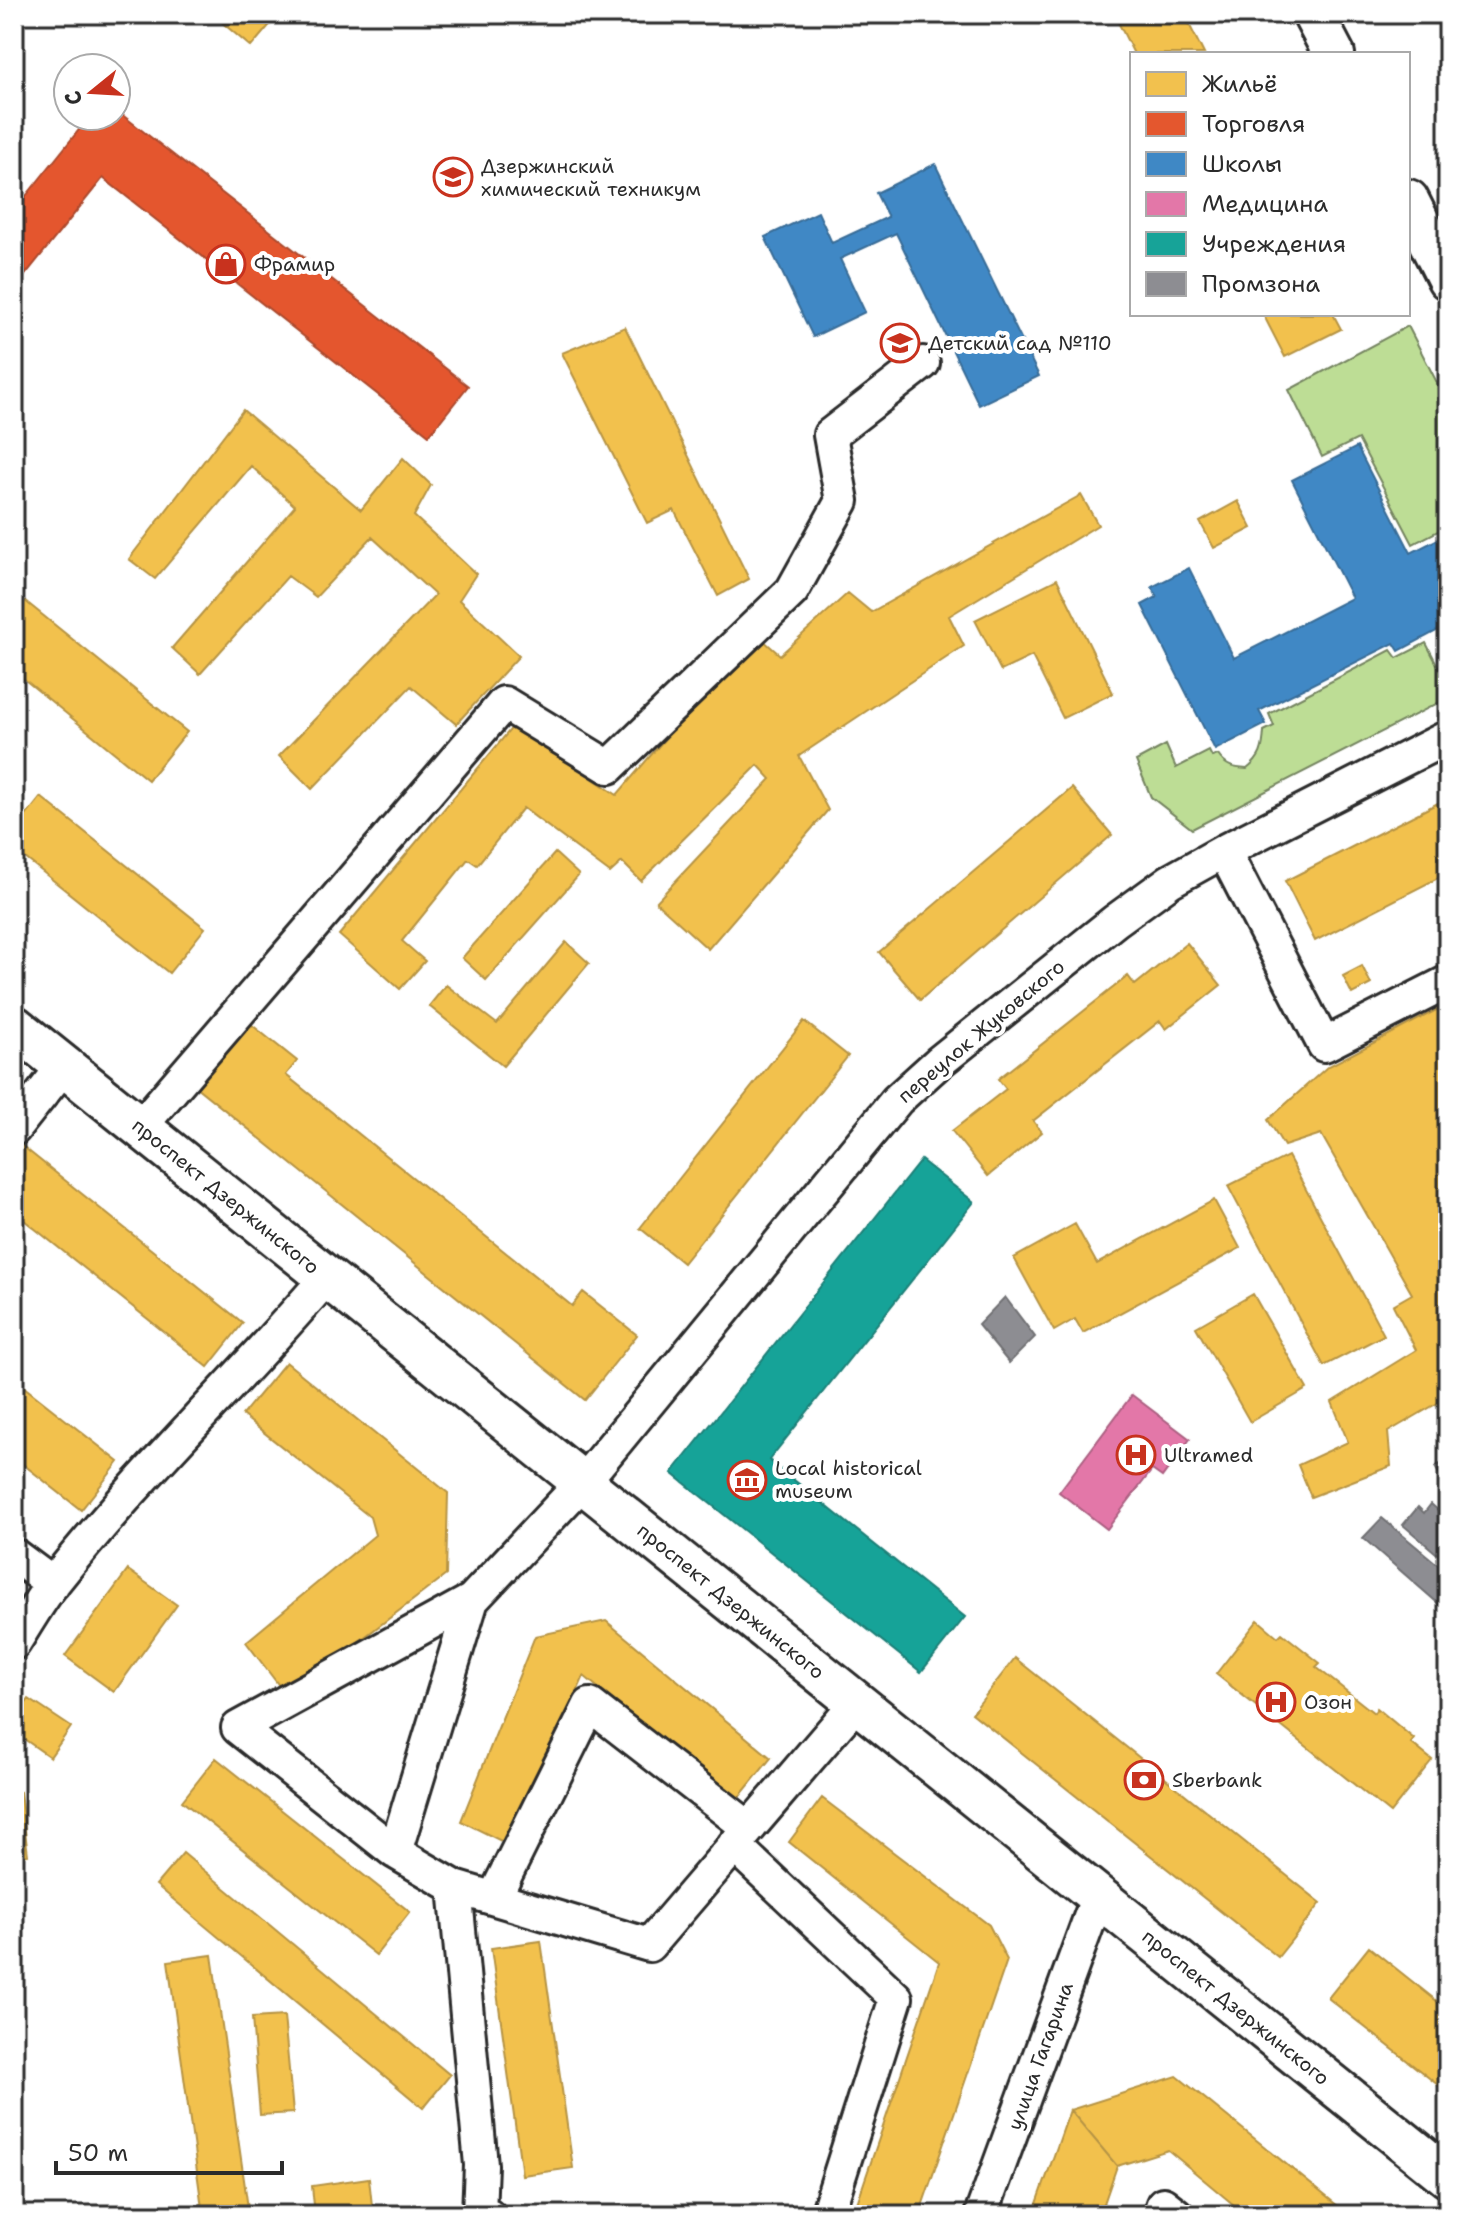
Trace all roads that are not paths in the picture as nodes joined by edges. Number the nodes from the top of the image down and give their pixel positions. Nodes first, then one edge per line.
1 (1313, 14) edge
2 (1333, 52) edge
3 (1410, 204) edge
4 (1448, 279) edge
5 (923, 363) dead end
6 (1448, 737) edge
7 (1224, 851) junction
8 (1448, 982) edge
9 (14, 1026) edge
10 (64, 1066) junction
11 (140, 1127) junction
12 (14, 1129) edge
13 (327, 1277) junction
14 (583, 1482) junction
15 (14, 1555) edge
16 (53, 1584) junction
17 (472, 1600) junction
18 (14, 1643) edge
19 (857, 1702) junction
20 (742, 1837) junction
21 (395, 1852) junction
22 (455, 1887) junction
23 (1098, 1896) junction
24 (494, 1898) junction
25 (1448, 2177) edge
26 (489, 2215) edge
27 (827, 2215) edge
28 (981, 2215) edge
29 (1159, 2215) edge
30 (1177, 2215) edge

1 - 2 main road
3 - 4 main road
5 - 11 street
6 - 7 street, переулок Жуковского
7 - 8 street
7 - 14 street, переулок Жуковского
9 - 10 main road, проспект Дзержинского
10 - 11 main road, проспект Дзержинского
10 - 12 street
11 - 13 main road, проспект Дзержинского
13 - 14 main road, проспект Дзержинского
13 - 16 street
14 - 17 street, переулок Жуковского
14 - 19 main road, проспект Дзержинского
15 - 16 street
16 - 18 street
17 - 21 street
17 - 21 street
19 - 20 street
19 - 23 main road, проспект Дзержинского
20 - 24 street
20 - 24 street
20 - 27 street
21 - 22 street
22 - 24 street
22 - 26 street
23 - 25 main road, проспект Дзержинского
23 - 28 street, улица Гагарина
29 - 30 street

